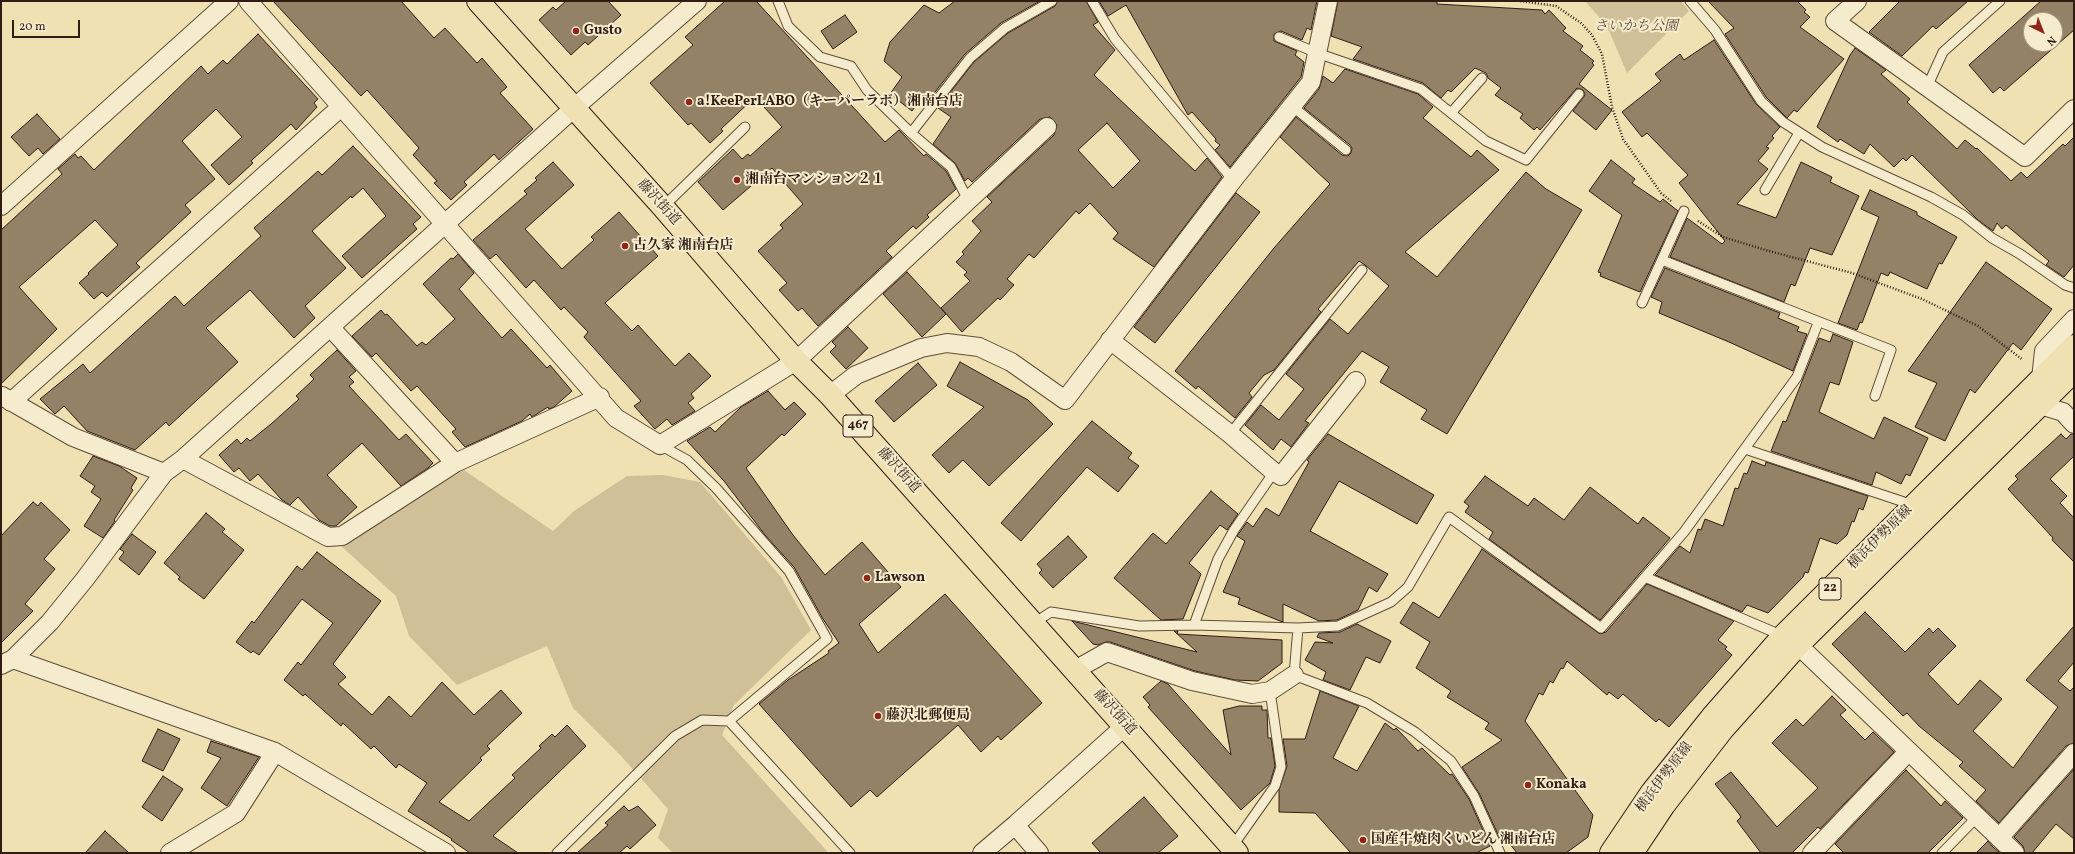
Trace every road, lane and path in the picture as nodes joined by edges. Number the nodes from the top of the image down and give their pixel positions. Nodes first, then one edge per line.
1 (229, 1) edge
2 (248, 1) edge
3 (478, 1) edge
4 (697, 1) edge
5 (778, 1) edge
6 (1052, 1) edge
7 (1092, 1) edge
8 (1328, 1) edge
9 (1520, 1) edge
10 (1690, 1) edge
11 (1857, 1) edge
12 (2000, 1) edge
13 (1279, 37) dead end
14 (1317, 53) junction
15 (1482, 78) dead end
16 (1927, 87) junction
17 (1579, 94) dead end
18 (1292, 106) junction
19 (341, 107) junction
20 (574, 108) junction
21 (2074, 109) edge
22 (1451, 113) junction
23 (745, 127) dead end
24 (1047, 127) dead end
25 (911, 133) junction
26 (1799, 133) junction
27 (1346, 150) dead end
28 (1232, 180) junction
29 (1765, 190) dead end
30 (968, 200) junction
31 (1, 206) edge
32 (663, 207) junction
33 (1684, 211) junction
34 (446, 223) junction
35 (1662, 260) junction
36 (1362, 270) dead end
37 (2074, 288) edge
38 (1642, 303) dead end
39 (2074, 319) edge
40 (1818, 323) junction
41 (330, 327) junction
42 (1110, 340) junction
43 (2074, 346) edge
44 (2044, 352) junction
45 (796, 361) junction
46 (2074, 371) edge
47 (2041, 380) junction
48 (1356, 382) dead end
49 (830, 395) junction
50 (1875, 396) dead end
51 (600, 397) junction
52 (6, 399) edge
53 (2040, 404) junction
54 (2070, 413) edge
55 (1230, 434) junction
56 (660, 445) junction
57 (1745, 449) junction
58 (183, 458) junction
59 (455, 464) junction
60 (1274, 472) junction
61 (164, 473) junction
62 (1914, 505) junction
63 (1645, 577) junction
64 (1034, 623) junction
65 (1194, 625) junction
66 (1298, 628) junction
67 (1790, 641) junction
68 (7, 662) edge
69 (1075, 670) junction
70 (1294, 675) junction
71 (1270, 691) junction
72 (730, 721) junction
73 (1125, 726) junction
74 (275, 752) junction
75 (1908, 752) junction
76 (2074, 753) edge
77 (1976, 818) junction
78 (1015, 825) junction
79 (1999, 838) junction
80 (1234, 850) edge
81 (170, 853) edge
82 (446, 853) edge
83 (557, 853) edge
84 (850, 853) edge
85 (982, 853) edge
86 (1039, 853) edge
87 (1500, 853) edge
88 (1611, 853) edge
89 (1632, 853) edge
90 (1812, 853) edge
91 (1942, 853) edge
92 (2015, 853) edge

1 - 31 street
2 - 19 street
3 - 20 main road, 藤沢街道 / 467
4 - 20 street
5 - 25 lane
6 - 25 lane
7 - 28 lane
8 - 14 street
9 - 33 path
10 - 26 lane
11 - 16 street
12 - 16 lane
13 - 14 lane
14 - 18 street
14 - 22 lane
15 - 22 lane
16 - 21 street
17 - 22 lane
18 - 27 lane
18 - 28 street
19 - 34 street
19 - 52 street
20 - 32 main road, 藤沢街道 / 467
20 - 34 street
23 - 32 lane
24 - 30 street
25 - 30 lane
26 - 29 lane
26 - 37 lane
28 - 42 street
30 - 45 street
32 - 45 main road, 藤沢街道 / 467
33 - 35 lane
33 - 44 path
34 - 41 street
34 - 51 street
35 - 38 lane
35 - 40 lane
36 - 55 lane
39 - 44 street
40 - 50 lane
40 - 57 lane
41 - 58 street
41 - 59 street
42 - 49 street
42 - 55 street
43 - 47 main road, 横浜伊勢原線 / 22
44 - 47 street
45 - 49 main road, 藤沢街道 / 467
45 - 56 street
46 - 53 main road, 横浜伊勢原線 / 22
47 - 62 main road, 横浜伊勢原線 / 22
48 - 60 street
49 - 64 main road, 藤沢街道 / 467
51 - 56 street
51 - 59 street
52 - 61 street
53 - 54 street
53 - 67 main road, 横浜伊勢原線 / 22
55 - 60 street
56 - 72 lane
57 - 62 lane
57 - 63 lane
58 - 59 street
58 - 61 street
60 - 65 lane
61 - 68 street
62 - 67 main road, 横浜伊勢原線 / 22
63 - 66 lane
63 - 67 lane
64 - 65 lane
64 - 69 main road, 藤沢街道 / 467
65 - 66 lane
66 - 70 lane
67 - 75 street
67 - 88 main road, 横浜伊勢原線 / 22
67 - 89 main road, 横浜伊勢原線 / 22
68 - 74 street
69 - 71 street
69 - 73 main road, 藤沢街道 / 467
70 - 71 street
70 - 87 lane
71 - 80 lane
72 - 83 lane
72 - 84 lane
73 - 78 street
73 - 80 main road, 藤沢街道 / 467
74 - 81 street
74 - 82 street
75 - 77 street
75 - 90 street
76 - 79 street
77 - 79 street
77 - 91 lane
78 - 85 street
78 - 86 street
79 - 92 street

